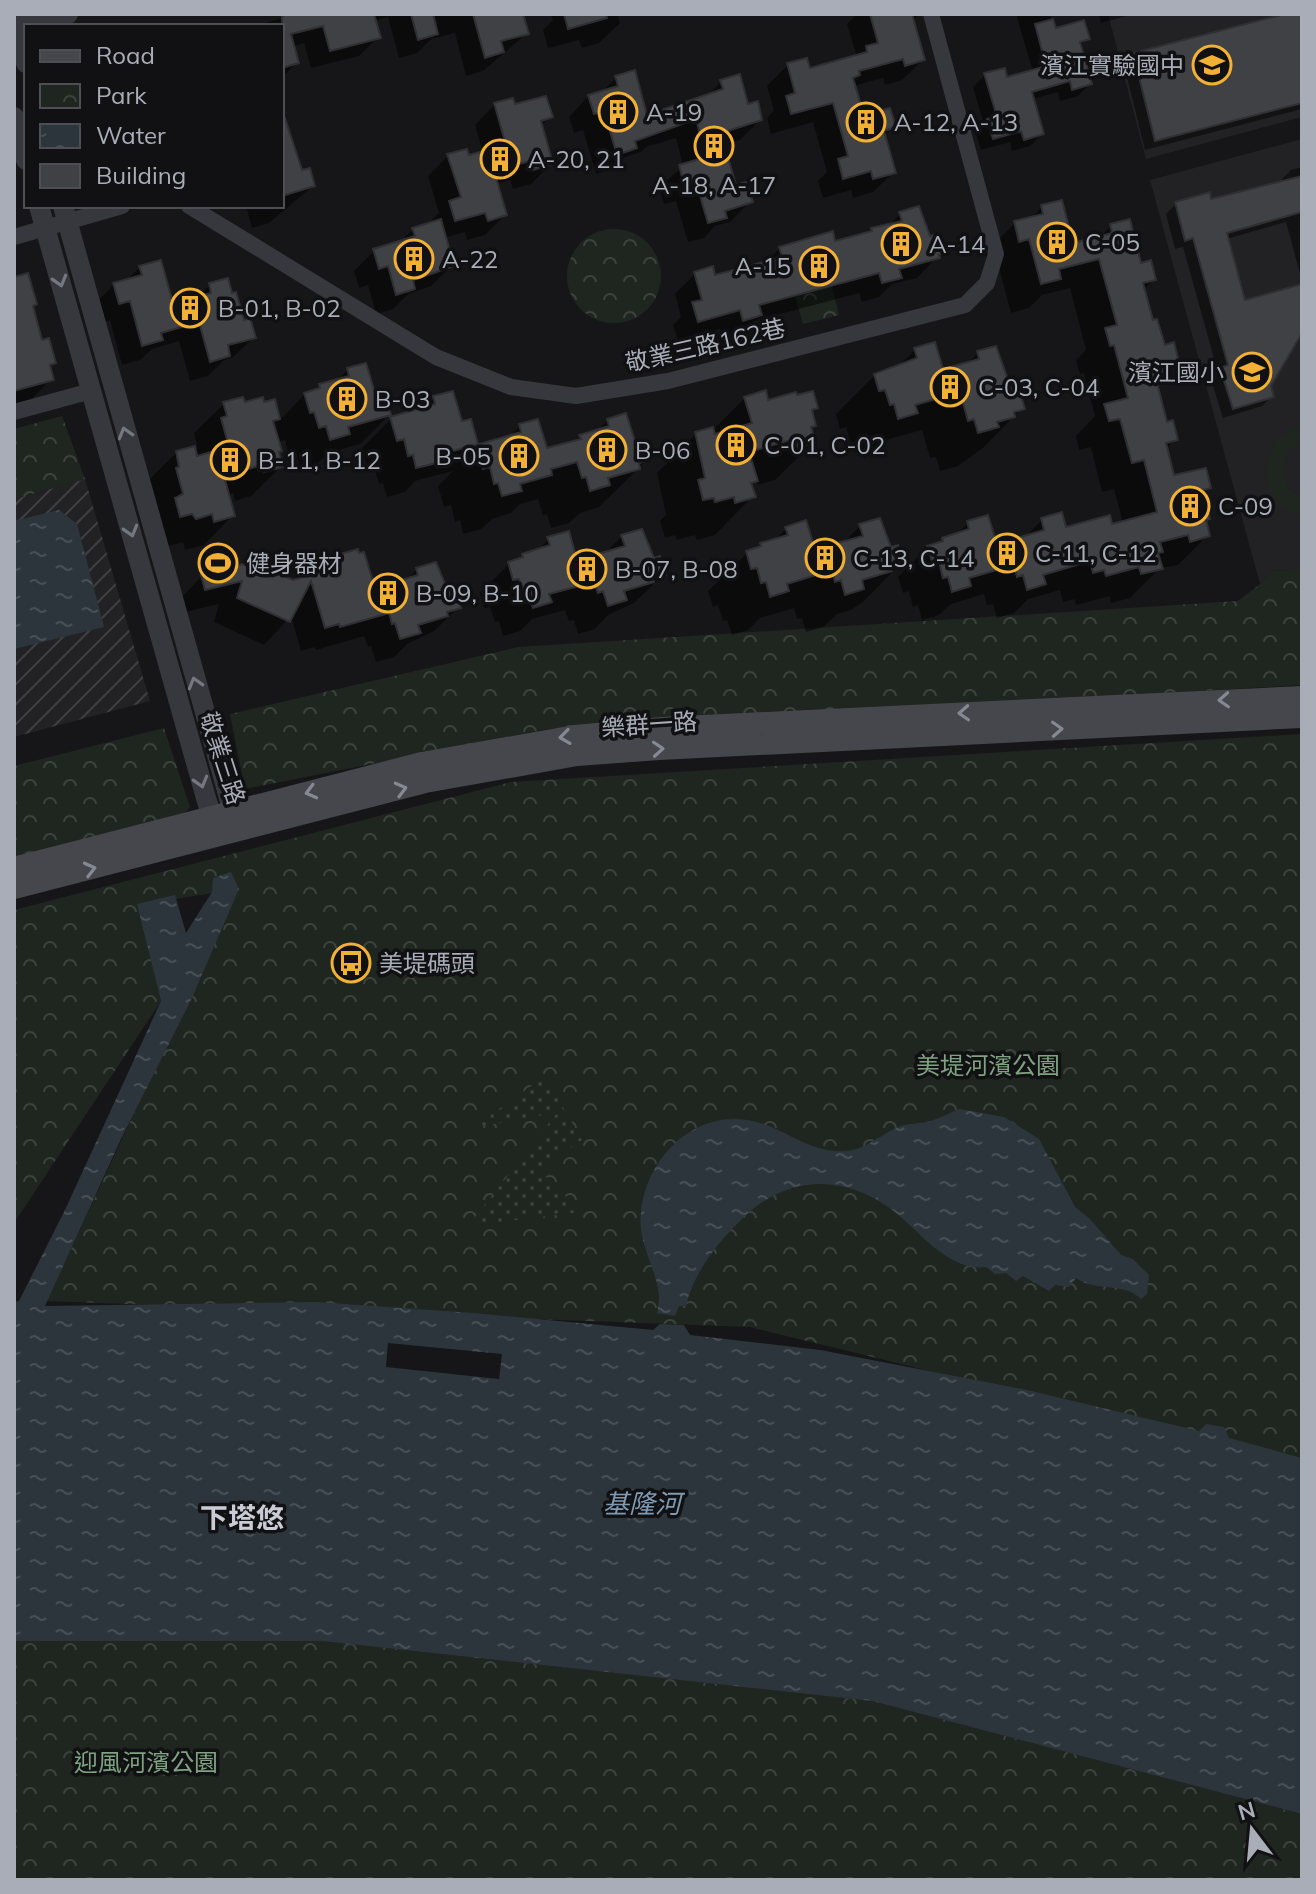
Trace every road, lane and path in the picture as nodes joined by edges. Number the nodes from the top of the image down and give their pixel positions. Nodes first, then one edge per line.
1 (68, 14) edge
2 (931, 14) edge
3 (15, 26) edge
4 (24, 56) edge
5 (14, 117) edge
6 (24, 153) edge
7 (40, 208) edge
8 (108, 208) edge
9 (192, 208) edge
10 (65, 214) edge
11 (45, 228) junction
12 (14, 237) edge
13 (91, 391) junction
14 (14, 412) edge
15 (1302, 697) edge
16 (1302, 717) edge
17 (224, 821) junction
18 (14, 868) edge
19 (14, 888) edge

1 - 3 street
2 - 9 street, 敬業三路162巷
3 - 4 street
5 - 6 street
7 - 11 street, 敬業三路
8 - 10 street
10 - 11 street
17 -> 10 street, 敬業三路
11 - 12 street
11 -> 13 street, 敬業三路
13 - 14 street
13 -> 17 street, 敬業三路
15 -> 17 main road, 樂群一路
17 -> 16 main road, 樂群一路
17 - 18 main road, 樂群一路
19 -> 17 main road, 樂群一路

